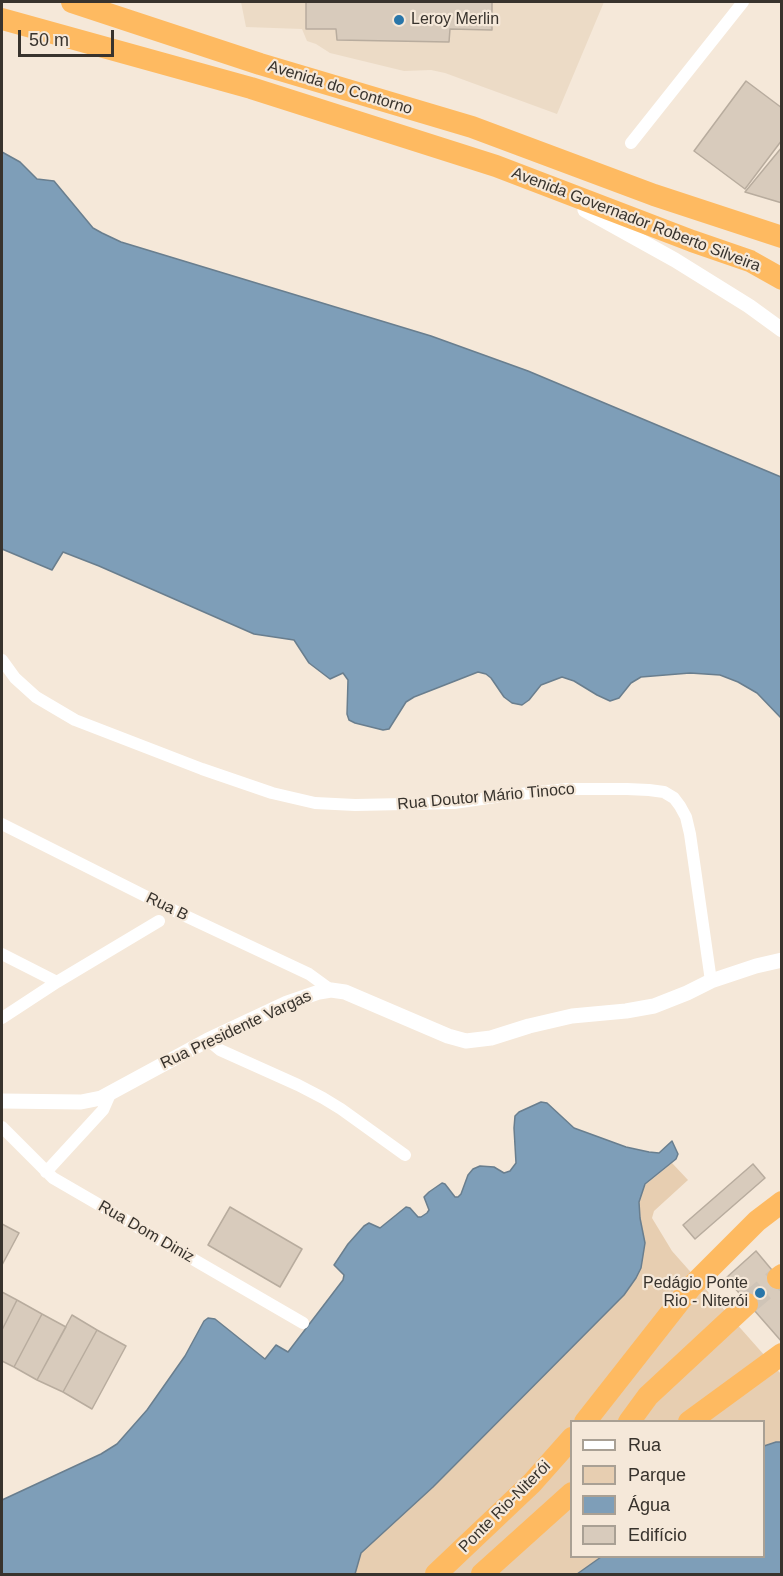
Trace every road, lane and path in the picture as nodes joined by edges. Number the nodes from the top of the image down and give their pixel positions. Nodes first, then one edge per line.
1 (74, 2) edge
2 (743, 2) edge
3 (2, 19) edge
4 (631, 143) dead end
5 (496, 166) junction
6 (607, 177) joint
7 (782, 237) edge
8 (750, 261) junction
9 (782, 271) edge
10 (782, 279) edge
11 (782, 330) edge
12 (2, 660) edge
13 (2, 824) edge
14 (159, 921) dead end
15 (2, 954) edge
16 (782, 960) edge
17 (711, 981) junction
18 (57, 982) junction
19 (331, 990) junction
20 (2, 1018) edge
21 (208, 1040) junction
22 (110, 1094) junction
23 (2, 1101) edge
24 (2, 1127) edge
25 (405, 1155) dead end
26 (46, 1172) junction
27 (782, 1202) edge
28 (747, 1304) tunnel mouth
29 (303, 1323) dead end
30 (782, 1354) edge
31 (587, 1420) edge
32 (630, 1420) edge
33 (692, 1420) edge
34 (570, 1440) edge
35 (570, 1495) edge
36 (436, 1575) edge
37 (482, 1575) edge

1 - 6 highway, Avenida do Contorno
2 - 4 street
3 - 5 highway, Avenida do Contorno
5 - 8 highway, Avenida Governador Roberto Silveira
5 - 11 street, Avenida Governador Roberto Silveira
6 - 7 highway, Avenida Governador Roberto Silveira
8 - 9 highway
8 - 10 highway, Avenida Governador Roberto Silveira
12 - 17 street, Rua Doutor Mário Tinoco
13 - 19 street, Rua B
14 - 18 street
15 - 18 street
16 - 17 street, Rua Presidente Vargas
17 - 19 street, Rua Presidente Vargas
18 - 20 street
19 - 21 street, Rua Presidente Vargas
21 - 22 street, Rua Presidente Vargas
21 - 25 street
22 - 23 street, Rua Presidente Vargas
22 - 26 street
24 - 26 street, Rua Dom Diniz
26 - 29 street, Rua Dom Diniz
27 - 31 highway
28 - 32 highway
30 - 33 highway
34 - 36 highway, Ponte Rio-Niterói
35 - 37 highway, Ponte Rio-Niterói

